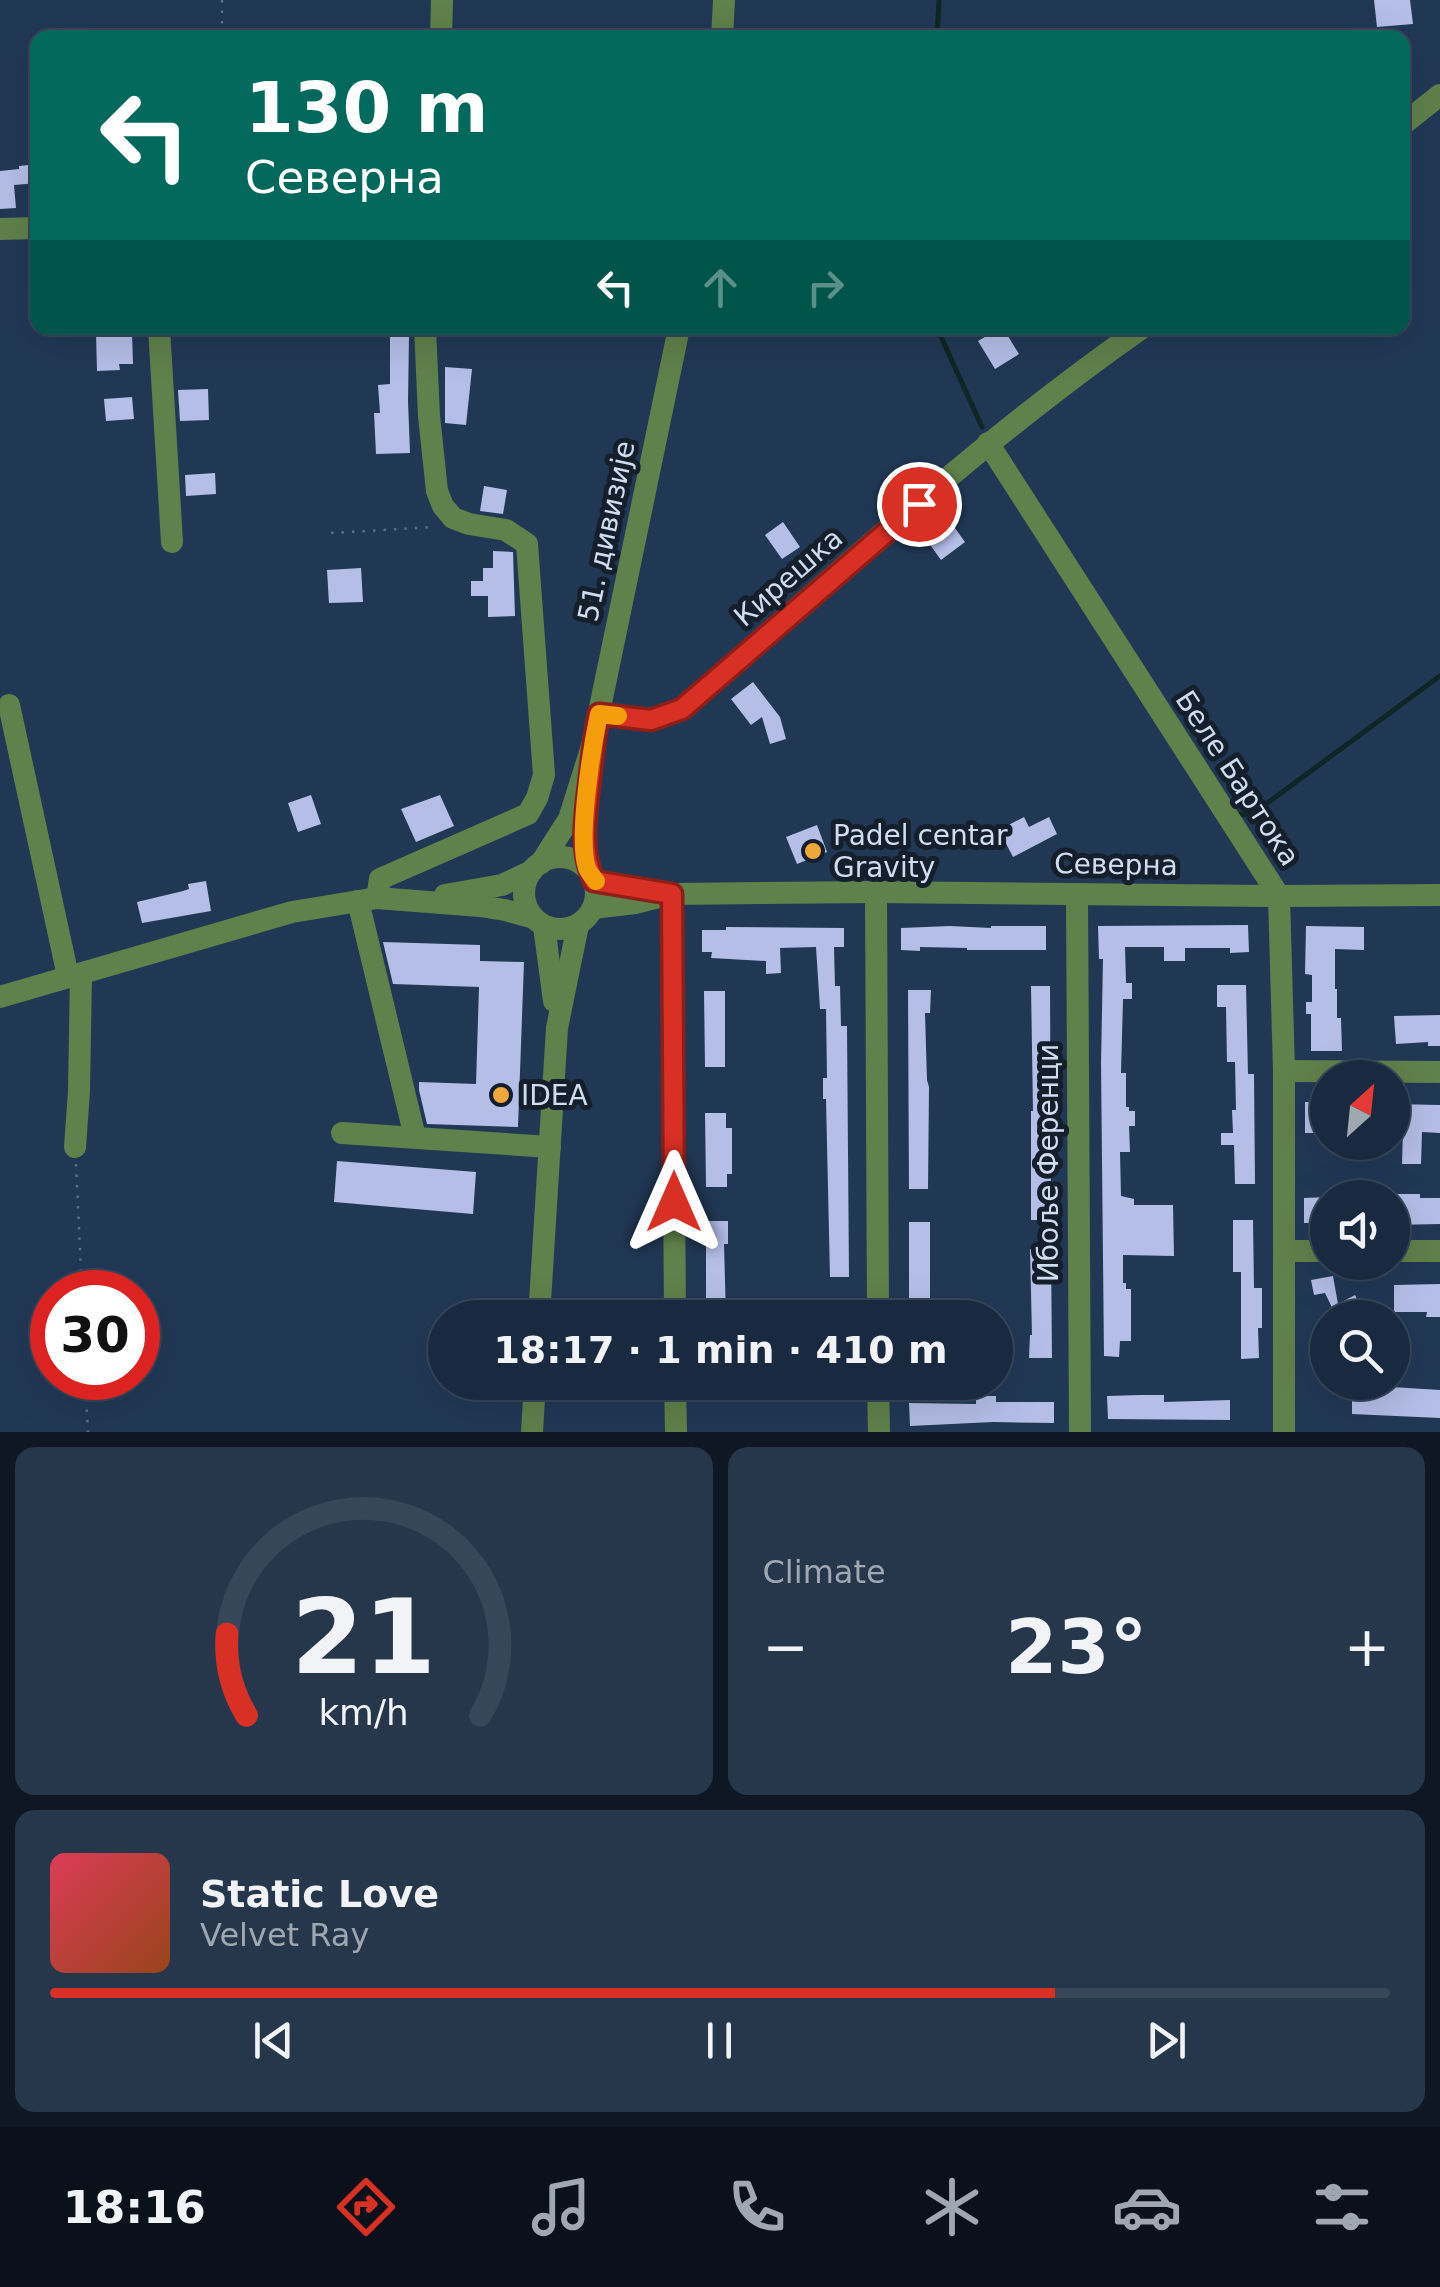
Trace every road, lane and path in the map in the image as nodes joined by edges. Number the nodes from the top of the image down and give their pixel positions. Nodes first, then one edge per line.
1 (222, 0) edge
2 (442, 0) edge
3 (724, 0) edge
4 (222, 30) edge
5 (440, 30) edge
6 (722, 30) edge
7 (1440, 95) edge
8 (1410, 119) edge
9 (30, 228) edge
10 (0, 229) edge
11 (159, 335) edge
12 (425, 335) edge
13 (678, 335) edge
14 (1132, 335) edge
15 (988, 443) junction
16 (454, 518) junction
17 (330, 533) dead end
18 (172, 542) dead end
19 (9, 705) dead end
20 (599, 714) junction
21 (592, 746) junction
22 (536, 867) junction
23 (591, 876) junction
24 (876, 892) junction
25 (672, 894) junction
26 (1077, 894) junction
27 (1440, 895) edge
28 (1279, 896) junction
29 (367, 900) junction
30 (417, 900) junction
31 (586, 916) junction
32 (539, 922) junction
33 (74, 975) junction
34 (0, 997) edge
35 (557, 1028) junction
36 (1284, 1070) junction
37 (1440, 1072) edge
38 (342, 1133) dead end
39 (415, 1138) junction
40 (76, 1146) joint
41 (550, 1147) junction
42 (1310, 1251) edge
43 (1410, 1251) edge
44 (1440, 1251) edge
45 (1284, 1252) junction
46 (81, 1270) edge
47 (540, 1300) edge
48 (675, 1300) edge
49 (878, 1300) edge
50 (86, 1400) edge
51 (534, 1400) edge
52 (675, 1400) edge
53 (878, 1400) edge
54 (88, 1432) edge
55 (532, 1432) edge
56 (676, 1432) edge
57 (878, 1432) edge
58 (1080, 1432) edge
59 (1284, 1432) edge

1 - 4 path
2 - 5 street
3 - 6 street
7 - 8 street
9 - 10 street
11 - 18 street
12 - 16 street
13 - 20 street, 51. дивизије
14 - 15 street, Кирешка
15 - 20 street, Кирешка
15 - 28 street, Беле Бартока
16 - 17 path
16 - 29 street
19 - 33 street
20 - 21 street, 51. дивизије
21 - 22 street, 51. дивизије
21 - 23 street, 51. дивизије
22 - 23 street
22 - 30 street
22 - 32 street
23 - 25 street, Северна
23 - 31 street
24 - 25 street, Северна
24 - 26 street, Северна
24 - 49 street
25 - 31 street, Северна
25 - 48 street
26 - 28 street, Северна
26 - 58 street, Ибоље Ференци
27 - 28 street, Северна
28 - 36 street, Беле Бартока
29 - 30 street
29 - 33 street
29 - 39 street
30 - 32 street
31 - 32 street
31 - 35 street
32 - 35 street
33 - 34 street
33 - 40 street
35 - 41 street
36 - 37 street
36 - 45 street, Беле Бартока
38 - 39 street
39 - 41 street
40 - 46 path
41 - 47 street
42 - 45 street
43 - 44 street
45 - 59 street, Беле Бартока
50 - 54 path
51 - 55 street
52 - 56 street
53 - 57 street

